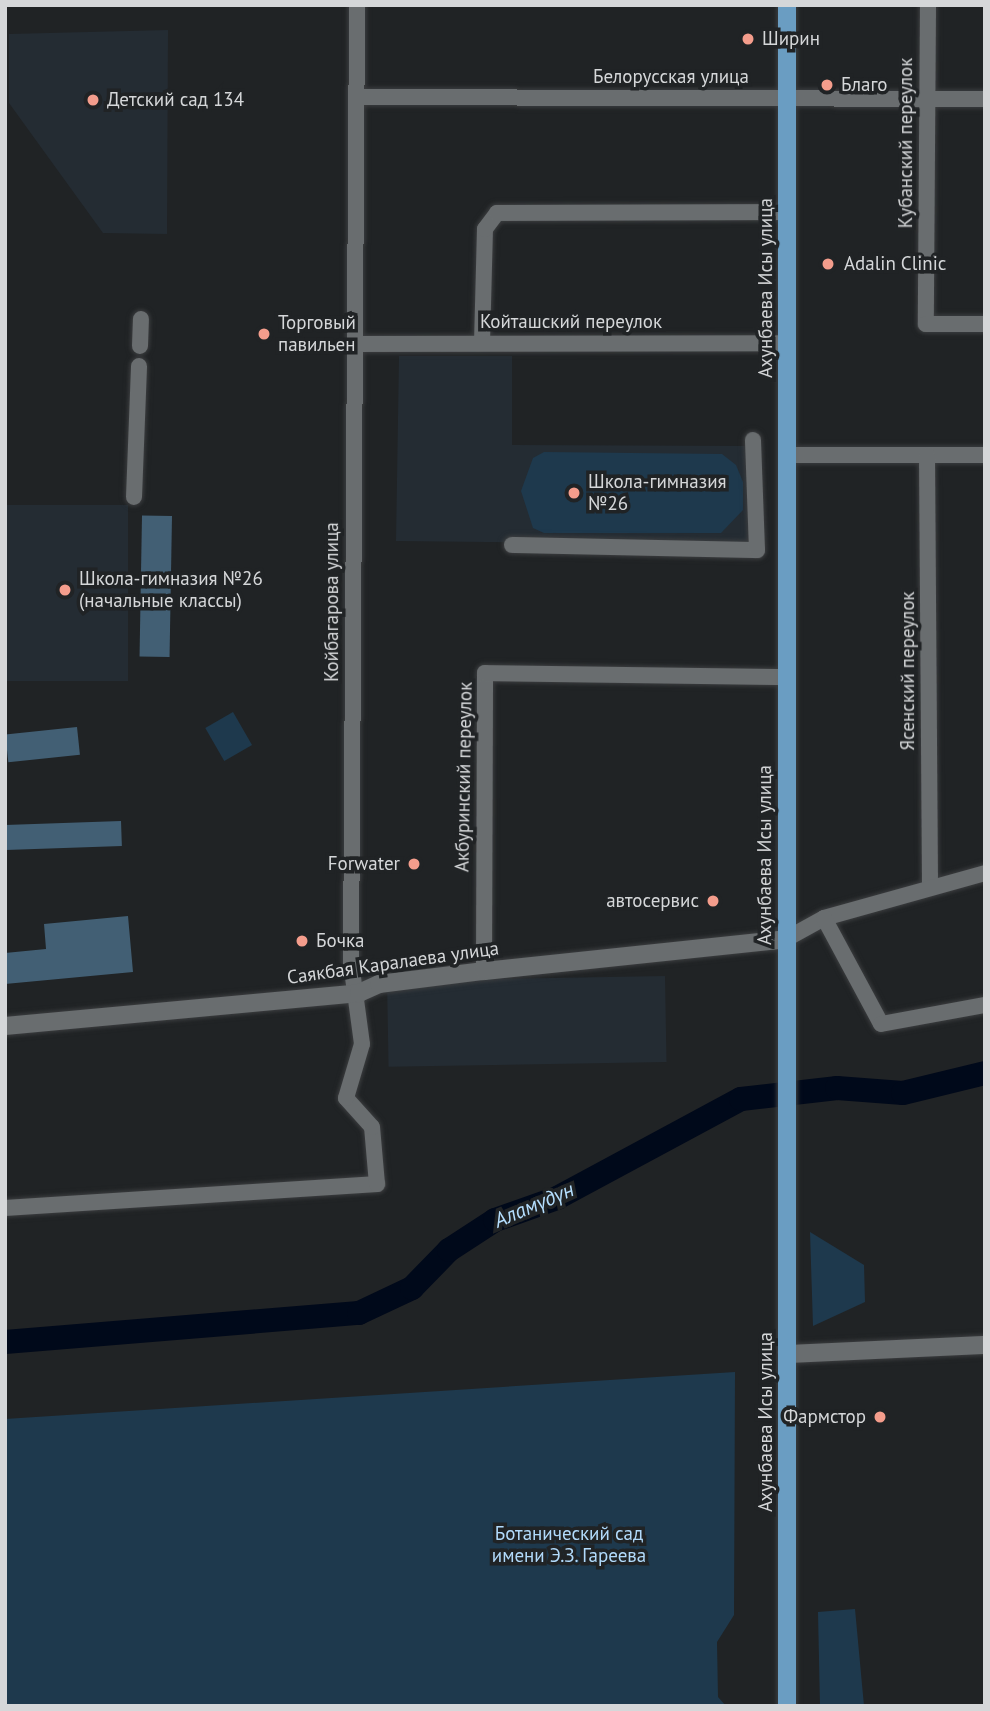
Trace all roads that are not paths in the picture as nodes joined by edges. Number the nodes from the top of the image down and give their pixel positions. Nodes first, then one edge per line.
1 (357, 5) edge
2 (787, 5) edge
3 (928, 5) edge
4 (356, 97) junction
5 (787, 98) junction
6 (928, 98) junction
7 (985, 99) edge
8 (787, 212) junction
9 (141, 319) dead end
10 (985, 324) edge
11 (482, 343) junction
12 (786, 343) junction
13 (355, 344) junction
14 (140, 346) dead end
15 (139, 366) dead end
16 (753, 440) dead end
17 (787, 455) junction
18 (927, 455) junction
19 (985, 455) edge
20 (134, 497) dead end
21 (512, 545) dead end
22 (786, 677) junction
23 (985, 873) edge
24 (930, 887) junction
25 (824, 918) junction
26 (786, 939) junction
27 (484, 971) junction
28 (359, 993) junction
29 (985, 1005) edge
30 (5, 1027) edge
31 (5, 1208) edge
32 (985, 1345) edge
33 (787, 1354) junction
34 (787, 1706) edge

1 - 4 street, Койбагарова улица
2 - 5 main road, Ахунбаева Исы улица
3 - 6 street, Кубанский переулок
4 - 5 street, Белорусская улица
4 - 13 street, Койбагарова улица
5 - 6 street, Белорусская улица
5 - 8 main road, Ахунбаева Исы улица
6 - 7 street, Белорусская улица
6 - 10 street, Кубанский переулок
8 - 11 street
8 - 12 main road, Ахунбаева Исы улица
9 - 14 street
11 - 12 street, Койташский переулок
11 - 13 street, Койташский переулок
12 - 17 main road, Ахунбаева Исы улица
13 - 28 street, Койбагарова улица
15 - 20 street
16 - 21 street
17 - 18 street
17 - 22 main road, Ахунбаева Исы улица
18 - 19 street
18 - 24 street, Ясенский переулок
22 - 26 main road, Ахунбаева Исы улица
22 - 27 street, Акбуринский переулок
23 - 24 street
24 - 25 street
25 - 26 street
25 - 29 street
26 - 27 main road, Саякбая Каралаева улица
26 - 33 main road, Ахунбаева Исы улица
27 - 28 main road, Саякбая Каралаева улица
28 - 30 main road, Саякбая Каралаева улица
28 - 31 street, Койбагарова улица
32 - 33 main road
33 - 34 main road, Ахунбаева Исы улица

